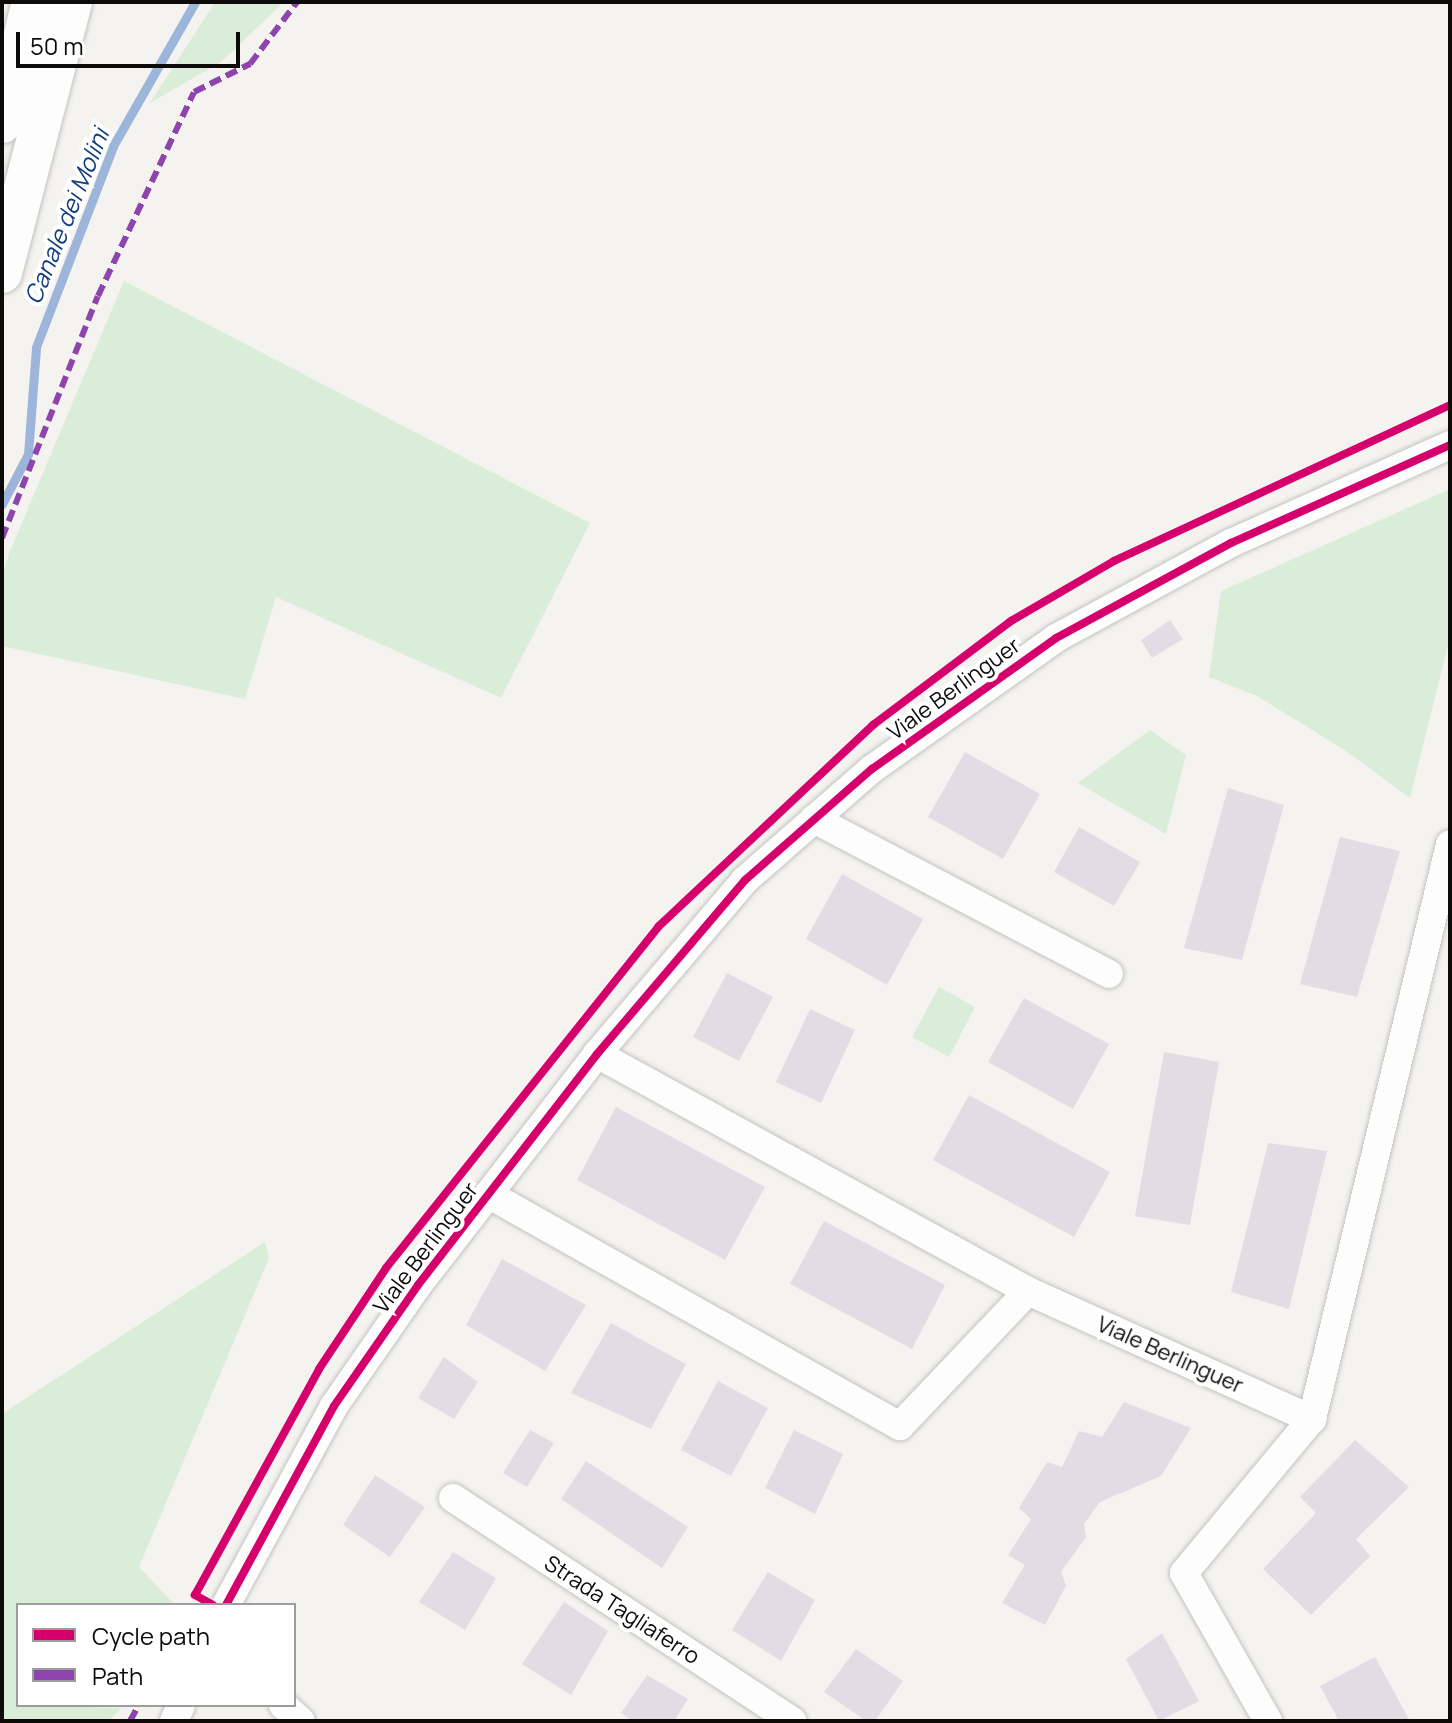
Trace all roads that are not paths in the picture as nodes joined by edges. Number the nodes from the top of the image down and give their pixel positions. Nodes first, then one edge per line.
1 (72, 2) edge
2 (28, 19) edge
3 (2, 70) edge
4 (2, 123) edge
5 (4, 247) edge
6 (1450, 445) edge
7 (814, 819) junction
8 (1450, 844) edge
9 (1109, 974) dead end
10 (597, 1054) junction
11 (488, 1194) junction
12 (1028, 1291) junction
13 (1312, 1419) junction
14 (453, 1498) dead end
15 (227, 1603) edge
16 (285, 1707) edge
17 (301, 1721) edge
18 (792, 1721) edge
19 (1268, 1721) edge

1 - 5 street
2 - 3 street
2 - 4 street
6 - 7 street, Viale Berlinguer
7 - 9 street
7 - 10 street, Viale Berlinguer
8 - 13 street
10 - 11 street, Viale Berlinguer
10 - 12 street, Viale Berlinguer
11 - 12 street, Viale Berlinguer
11 - 15 street, Viale Berlinguer
12 - 13 street, Viale Berlinguer
13 - 19 street
14 - 18 street, Strada Tagliaferro
16 - 17 street

